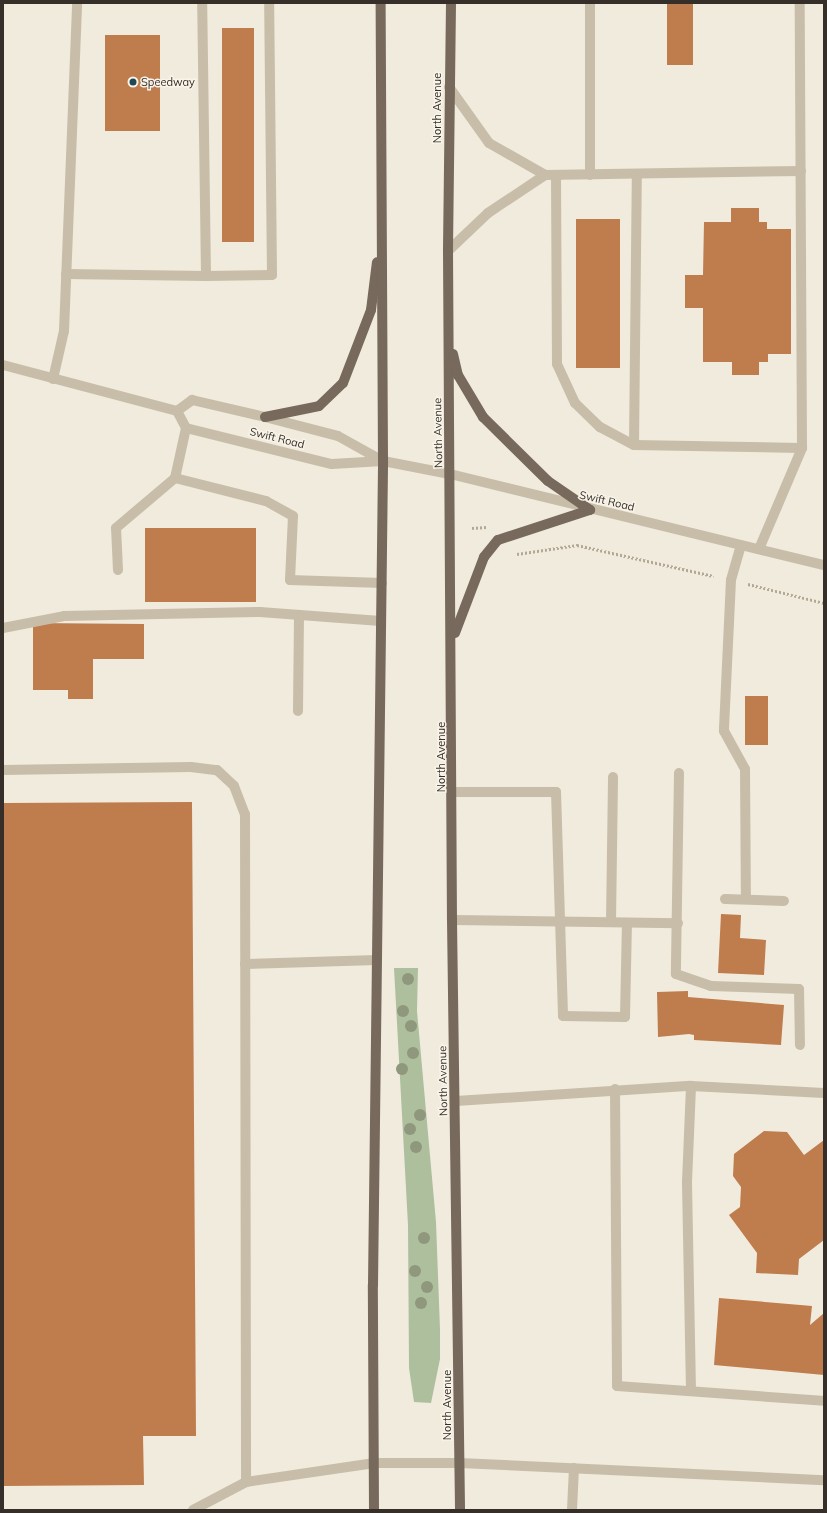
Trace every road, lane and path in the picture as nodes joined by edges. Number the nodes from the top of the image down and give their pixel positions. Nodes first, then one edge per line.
1 (77, 3) edge
2 (202, 3) edge
3 (269, 3) edge
4 (381, 3) edge
5 (451, 3) edge
6 (590, 3) edge
7 (800, 3) edge
8 (449, 87) junction
9 (802, 171) junction
10 (637, 174) junction
11 (545, 175) junction
12 (556, 175) junction
13 (590, 175) junction
14 (382, 223) junction
15 (448, 251) junction
16 (66, 274) junction
17 (206, 276) junction
18 (449, 342) junction
19 (3, 365) edge
20 (54, 379) junction
21 (177, 410) junction
22 (265, 417) junction
23 (186, 428) junction
24 (634, 445) junction
25 (802, 448) junction
26 (383, 461) junction
27 (450, 474) junction
28 (175, 478) junction
29 (590, 510) junction
30 (472, 528) dead end
31 (487, 528) dead end
32 (740, 545) junction
33 (759, 549) junction
34 (510, 552) dead end
35 (824, 566) edge
36 (118, 570) dead end
37 (717, 577) dead end
38 (382, 583) junction
39 (749, 584) dead end
40 (824, 603) edge
41 (299, 615) junction
42 (381, 622) junction
43 (3, 628) edge
44 (452, 638) junction
45 (298, 711) dead end
46 (3, 770) edge
47 (679, 773) dead end
48 (613, 776) dead end
49 (453, 792) junction
50 (725, 899) dead end
51 (746, 899) junction
52 (784, 901) dead end
53 (452, 920) junction
54 (560, 922) junction
55 (611, 922) junction
56 (627, 923) junction
57 (678, 923) junction
58 (377, 960) junction
59 (246, 964) junction
60 (800, 1045) dead end
61 (692, 1086) junction
62 (614, 1090) junction
63 (824, 1093) edge
64 (456, 1101) junction
65 (691, 1391) junction
66 (824, 1401) edge
67 (460, 1462) junction
68 (374, 1463) junction
69 (574, 1468) junction
70 (824, 1480) edge
71 (246, 1482) junction
72 (193, 1510) edge
73 (374, 1510) edge
74 (460, 1510) edge
75 (572, 1510) edge

1 - 16 street
2 - 17 street
3 - 17 street
4 - 14 main road
5 - 8 main road, North Avenue
6 - 13 street
7 - 9 street
8 - 11 street
8 - 15 main road, North Avenue
9 - 10 street
9 - 25 street
10 - 13 street
10 - 24 street
11 - 12 street
11 - 15 street
12 - 13 street
12 - 24 street
14 - 22 main road
14 - 26 main road
15 - 18 main road, North Avenue
16 - 17 street
16 - 20 street
18 - 27 main road, North Avenue
18 - 29 main road
19 - 20 street
20 - 21 street
21 - 22 street, Swift Road
21 - 23 street
22 - 26 street, Swift Road
23 - 26 street, Swift Road
23 - 28 street
24 - 25 street
25 - 33 street
26 - 27 street, Swift Road
26 - 38 main road
27 - 29 street, Swift Road
27 - 44 main road, North Avenue
28 - 36 street
28 - 38 street
29 - 32 street, Swift Road
29 - 44 main road
30 - 31 path
32 - 33 street, Swift Road
32 - 51 street
33 - 35 street, Swift Road
34 - 37 path
38 - 42 main road
39 - 40 path
41 - 42 street
41 - 43 street
41 - 45 street
42 - 58 main road
44 - 49 main road, North Avenue
46 - 59 street
47 - 57 street
48 - 55 street
49 - 53 main road, North Avenue
49 - 54 street
50 - 51 street
51 - 52 street
53 - 54 street
53 - 64 main road, North Avenue
54 - 55 street
54 - 56 street
55 - 56 street
56 - 57 street
57 - 60 street
58 - 59 street
58 - 68 main road
59 - 71 street
61 - 62 street
61 - 63 street
61 - 65 street
62 - 64 street
62 - 65 street
64 - 67 main road, North Avenue
65 - 66 street
67 - 68 street
67 - 69 street
67 - 74 main road, North Avenue
68 - 71 street
68 - 73 main road
69 - 70 street
69 - 75 street
71 - 72 street

